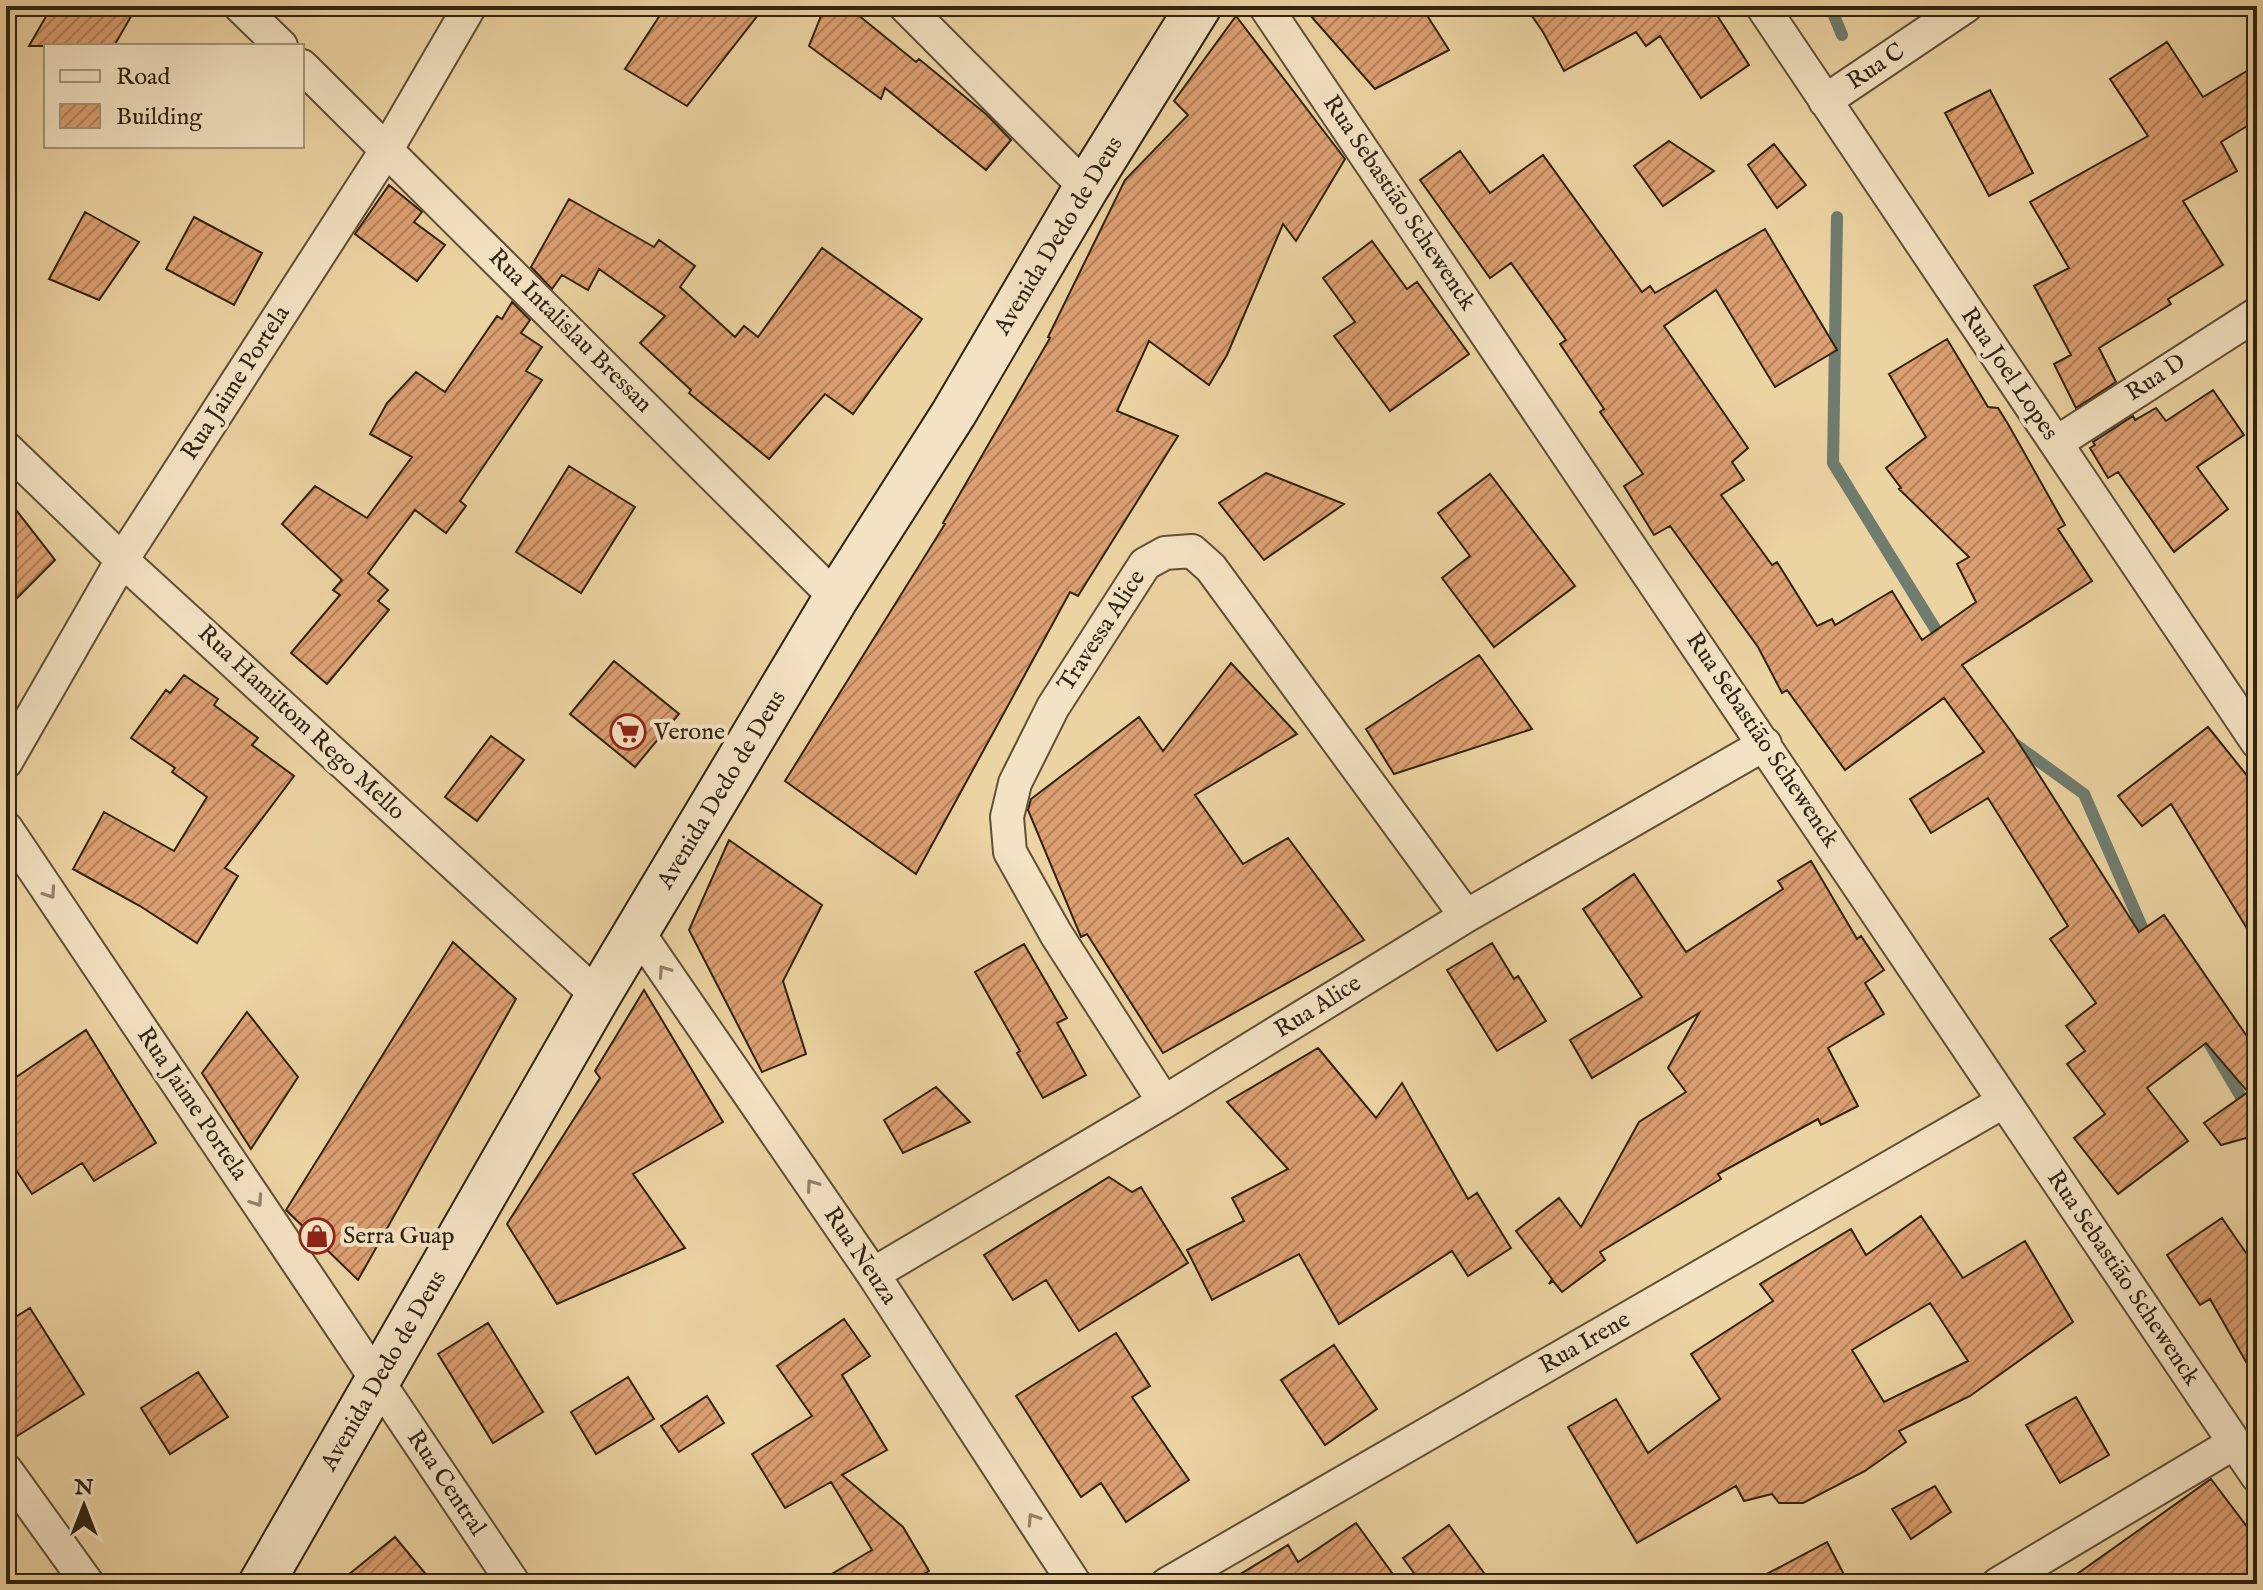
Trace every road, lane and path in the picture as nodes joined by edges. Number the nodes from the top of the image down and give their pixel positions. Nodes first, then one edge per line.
1 (240, 6) edge
2 (470, 6) edge
3 (905, 6) edge
4 (1199, 6) edge
5 (1265, 6) edge
6 (1762, 6) edge
7 (1966, 6) edge
8 (279, 44) edge
9 (304, 68) edge
10 (1825, 101) junction
11 (387, 149) junction
12 (1086, 188) junction
13 (2257, 314) edge
14 (2056, 443) junction
15 (6, 448) edge
16 (122, 560) junction
17 (836, 598) junction
18 (2257, 742) edge
19 (1765, 744) junction
20 (6, 762) edge
21 (6, 828) edge
22 (1466, 916) junction
23 (638, 932) junction
24 (598, 996) junction
25 (1164, 1102) junction
26 (2003, 1102) junction
27 (873, 1274) junction
28 (378, 1381) junction
29 (2234, 1443) junction
30 (6, 1470) edge
31 (2257, 1476) edge
32 (88, 1584) edge
33 (261, 1584) edge
34 (514, 1584) edge
35 (1075, 1584) edge
36 (1167, 1584) edge
37 (1998, 1584) edge

1 - 8 street
2 - 11 street, Rua Jaime Portela
3 - 12 street
4 - 12 main road, Avenida Dedo de Deus
5 - 19 street, Rua Sebastião Schewenck
6 - 10 street, Rua Joel Lopes
7 - 10 street, Rua C
9 - 11 street, Rua Intalislau Bressan
10 - 14 street, Rua Joel Lopes
11 - 16 street, Rua Jaime Portela
11 - 17 street, Rua Intalislau Bressan
12 - 17 main road, Avenida Dedo de Deus
13 - 14 street, Rua D
14 - 18 street, Rua Joel Lopes
15 - 16 street, Rua Hamiltom Rego Mello
16 - 20 street, Rua Jaime Portela
16 - 24 street, Rua Hamiltom Rego Mello
17 - 23 main road, Avenida Dedo de Deus
19 - 22 street, Rua Alice
19 - 26 street, Rua Sebastião Schewenck
21 -> 28 street, Rua Jaime Portela
22 - 25 street, Rua Alice
22 - 25 street, Travessa Alice
23 - 24 main road, Avenida Dedo de Deus
27 -> 23 street, Rua Neuza
24 - 28 main road, Avenida Dedo de Deus
25 - 27 street, Rua Alice
26 - 29 street, Rua Sebastião Schewenck
26 - 36 street, Rua Irene
35 -> 27 street, Rua Neuza
28 - 33 main road, Avenida Dedo de Deus
28 - 34 street, Rua Central
29 - 31 street, Rua Sebastião Schewenck
29 - 37 street
30 - 32 street

